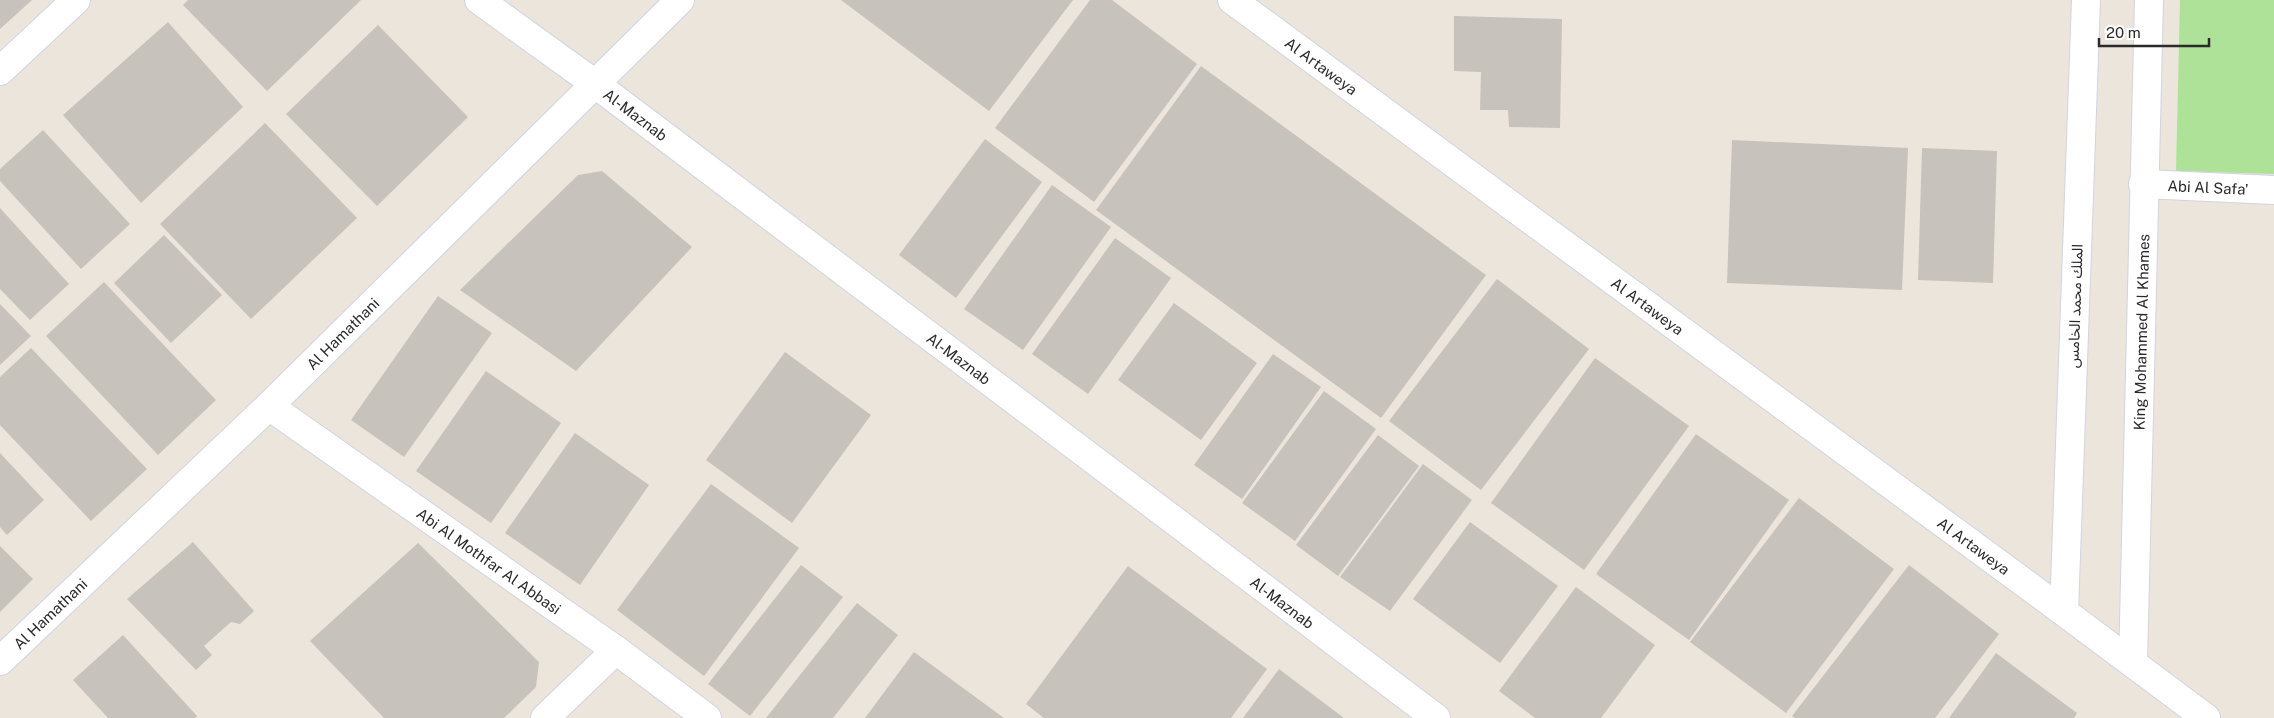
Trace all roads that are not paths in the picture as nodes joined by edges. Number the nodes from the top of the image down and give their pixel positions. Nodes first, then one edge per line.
1 (76, 0) edge
2 (479, 0) edge
3 (680, 0) edge
4 (1232, 0) edge
5 (2086, 0) edge
6 (2149, 0) edge
7 (0, 70) edge
8 (594, 83) junction
9 (2143, 184) junction
10 (2274, 190) edge
11 (268, 406) junction
12 (2064, 612) junction
13 (616, 650) junction
14 (0, 661) edge
15 (2133, 663) junction
16 (545, 718) edge
17 (707, 718) edge
18 (1436, 718) edge
19 (2206, 718) edge

1 - 7 street
2 - 8 street, Al-Maznab
3 - 8 street, Al Hamathani
4 - 12 street, Al Artaweya
5 - 12 street, الملك محمد الخامس
6 - 9 street, King Mohammed Al Khames
8 - 11 street, Al Hamathani
8 - 18 street, Al-Maznab
9 - 10 street, Abi Al Safa'
9 - 15 street, King Mohammed Al Khames
11 - 13 street, Abi Al Mothfar Al Abbasi
11 - 14 street, Al Hamathani
12 - 15 street, Al Artaweya
13 - 16 street
13 - 17 street, Abi Al Mothfar Al Abbasi
15 - 19 street, Al Artaweya

